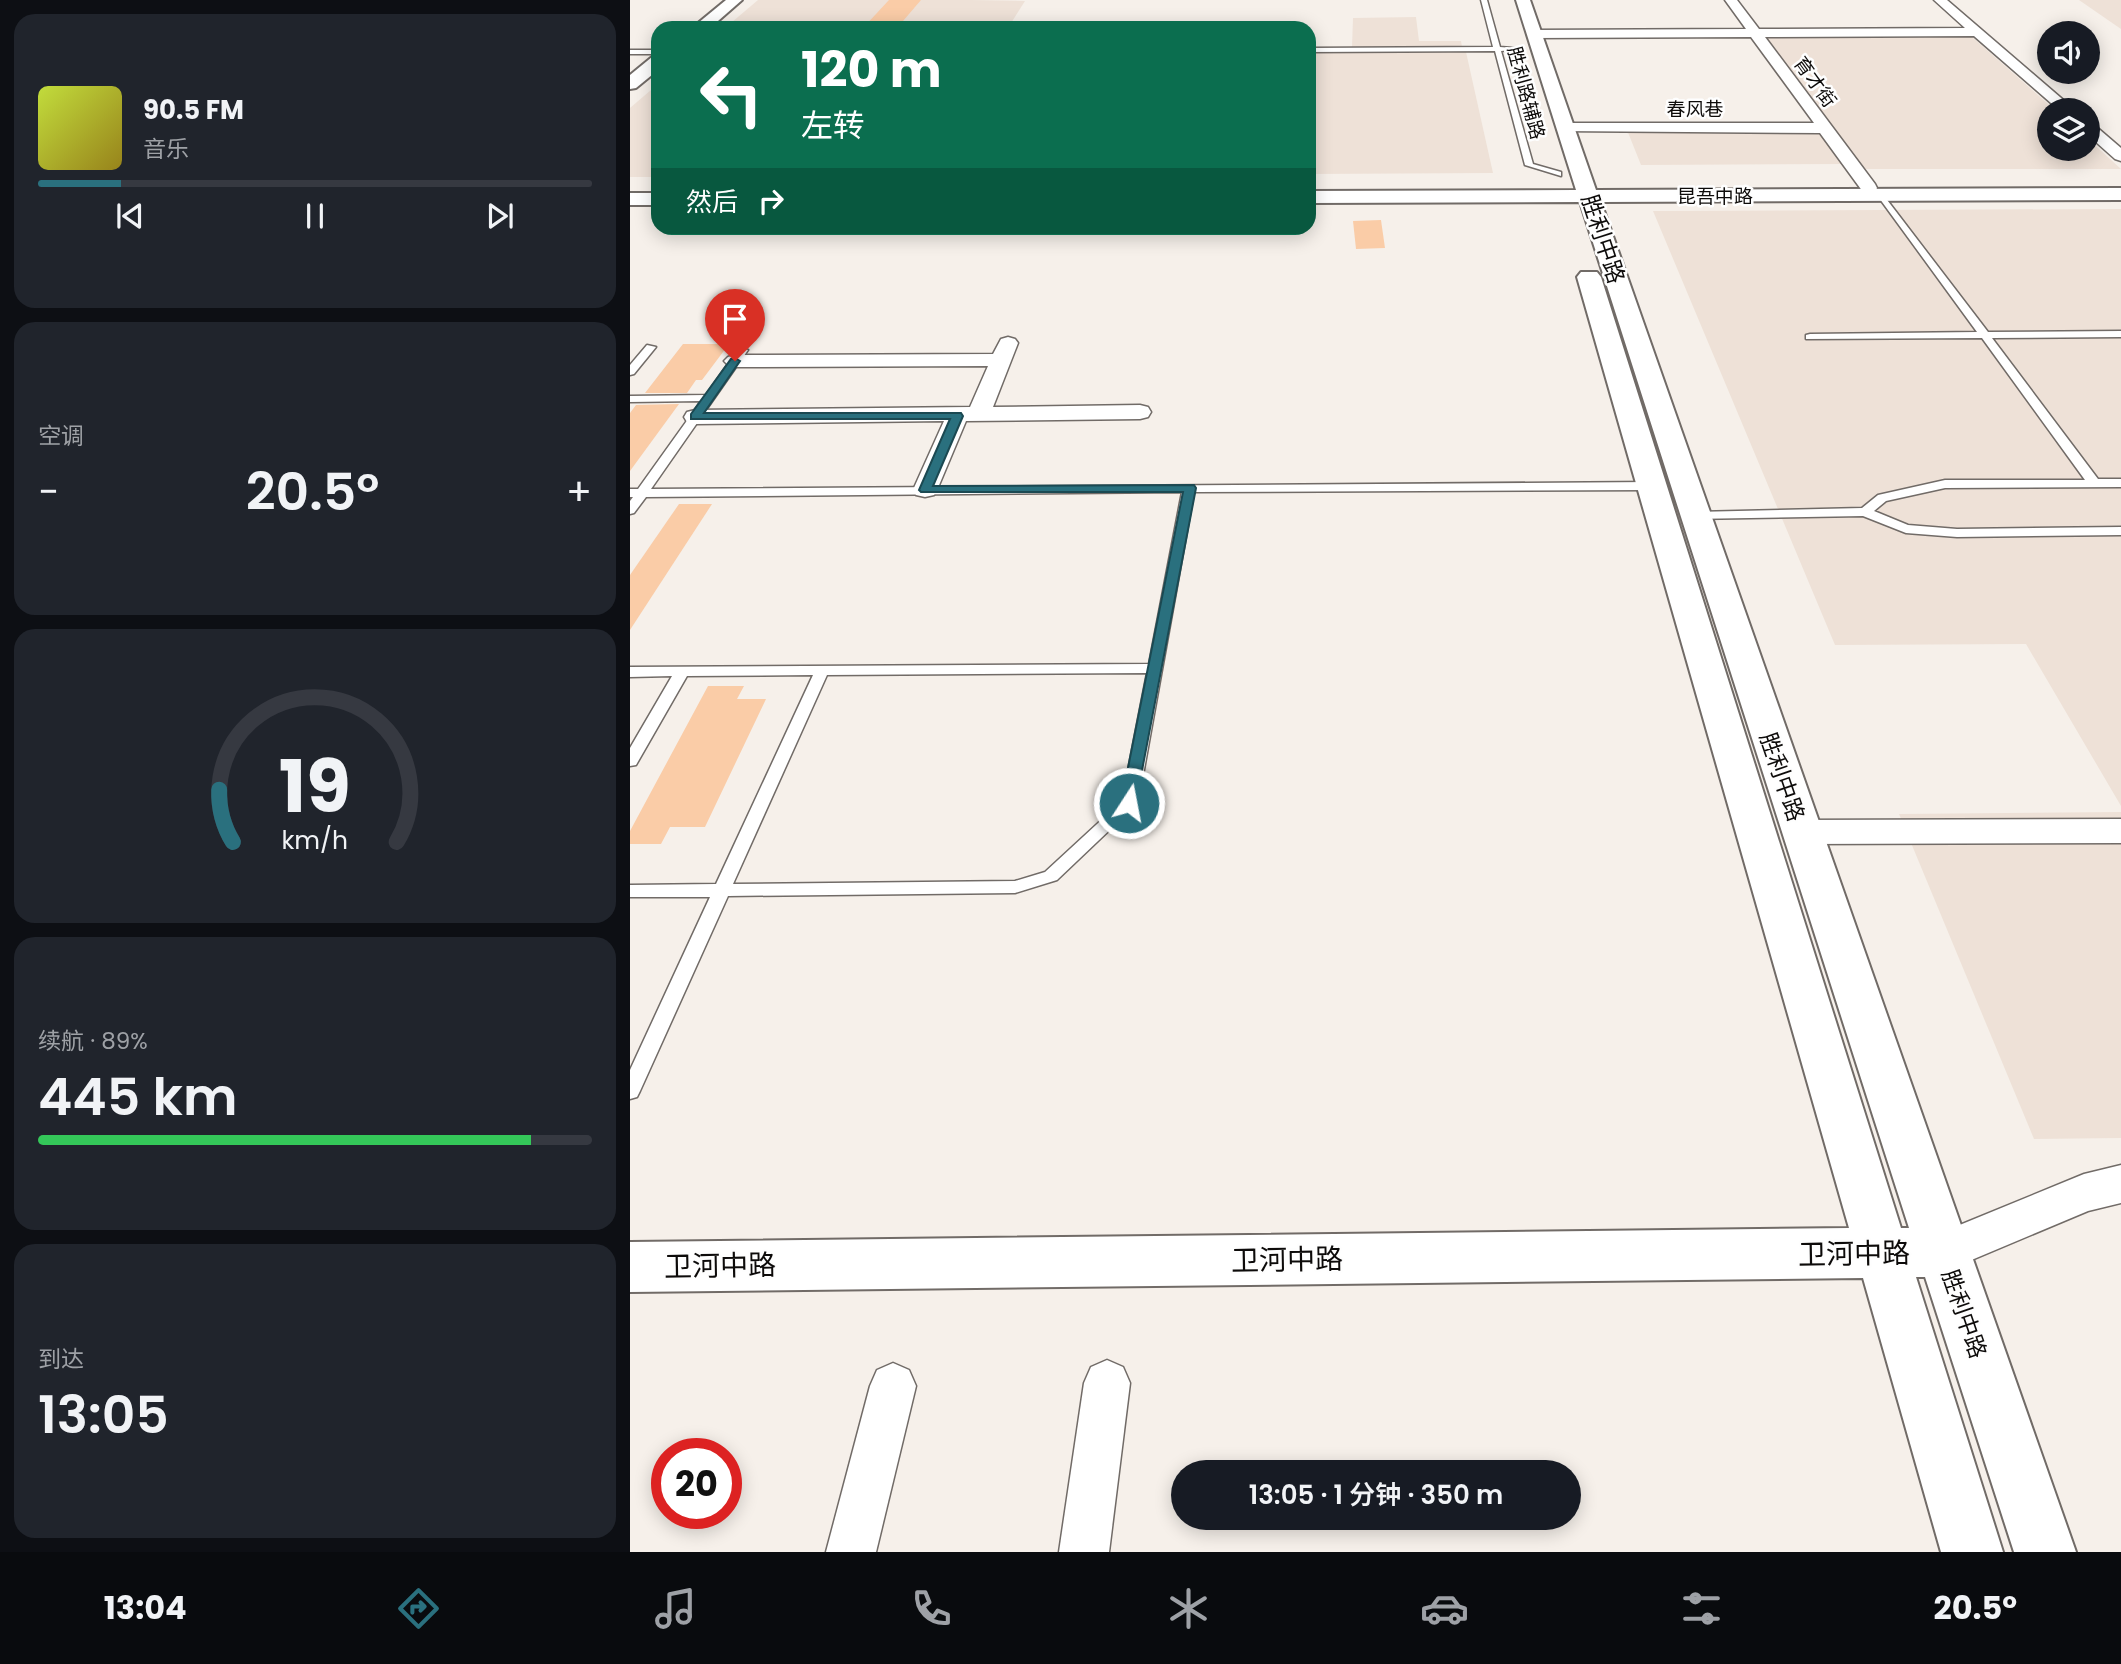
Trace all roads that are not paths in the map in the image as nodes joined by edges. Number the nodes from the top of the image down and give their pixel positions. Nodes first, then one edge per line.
1 (735, 0) edge
2 (1484, 0) edge
3 (1506, 0) edge
4 (1731, 0) edge
5 (1940, 0) edge
6 (709, 21) edge
7 (1978, 32) junction
8 (1755, 33) junction
9 (1526, 36) edge
10 (1498, 49) junction
11 (1316, 50) edge
12 (651, 51) edge
13 (630, 52) edge
14 (651, 67) edge
15 (630, 84) edge
16 (2054, 98) edge
17 (1825, 128) junction
18 (2100, 138) edge
19 (1558, 139) junction
20 (2121, 156) edge
21 (1572, 189) junction
22 (1316, 190) edge
23 (630, 191) edge
24 (651, 191) edge
25 (1875, 192) junction
26 (2120, 193) edge
27 (1316, 197) edge
28 (630, 199) edge
29 (651, 199) edge
30 (2121, 334) edge
31 (1985, 335) junction
32 (1810, 337) dead end
33 (651, 347) dead end
34 (739, 356) joint
35 (630, 372) edge
36 (630, 399) edge
37 (702, 407) junction
38 (1140, 412) dead end
39 (968, 414) junction
40 (2094, 483) junction
41 (2121, 483) edge
42 (1651, 486) junction
43 (1189, 488) junction
44 (926, 490) junction
45 (637, 493) edge
46 (630, 510) edge
47 (1865, 512) junction
48 (1695, 516) junction
49 (2121, 531) edge
50 (1155, 668) junction
51 (822, 671) junction
52 (630, 672) edge
53 (682, 672) junction
54 (630, 761) edge
55 (2121, 831) edge
56 (1801, 832) junction
57 (722, 890) junction
58 (630, 891) edge
59 (630, 1091) edge
60 (2121, 1184) edge
61 (1943, 1252) junction
62 (1882, 1253) junction
63 (630, 1268) edge
64 (1107, 1382) dead end
65 (893, 1386) dead end
66 (851, 1552) edge
67 (1084, 1552) edge
68 (1972, 1552) edge
69 (2045, 1552) edge

1 - 6 main road
2 - 10 lane, 胜利路辅路
3 - 9 main road, 胜利中路
4 - 8 street, 育才街
5 - 7 street
7 - 8 street
7 - 16 street
8 - 9 street
8 - 17 street, 育才街
9 - 10 lane
9 - 19 main road, 胜利中路
10 - 11 lane
10 - 21 lane, 胜利路辅路
12 - 13 lane
14 - 15 main road
17 - 19 street, 春风巷
17 - 25 street, 育才街
18 - 20 street
19 - 21 main road, 胜利中路
21 - 22 main road, 昆吾中路
21 - 25 main road, 昆吾中路
21 - 27 main road, 昆吾中路
21 - 42 main road, 胜利中路
21 - 48 main road, 胜利中路
23 - 24 main road
25 - 26 main road, 昆吾中路
25 - 31 lane
28 - 29 main road
30 - 31 lane
31 - 32 lane
31 - 40 lane
33 - 35 lane
34 - 37 lane
34 - 39 street
36 - 37 lane
37 - 39 street
37 - 45 lane
38 - 39 street
39 - 44 street
40 - 41 lane
40 - 47 lane
42 - 43 lane
42 - 62 main road, 胜利中路
43 - 44 lane
43 - 50 lane
44 - 45 lane
45 - 46 lane
47 - 48 lane
47 - 49 lane
48 - 56 main road, 胜利中路
50 - 51 lane
50 - 57 lane
51 - 53 lane
51 - 57 lane
52 - 53 lane
53 - 54 lane
55 - 56 street
56 - 61 main road, 胜利中路
57 - 58 lane
57 - 59 lane
60 - 61 street
61 - 62 main road, 卫河中路
61 - 69 main road, 胜利中路
62 - 63 main road, 卫河中路
62 - 68 main road, 胜利中路
64 - 67 street
65 - 66 street

